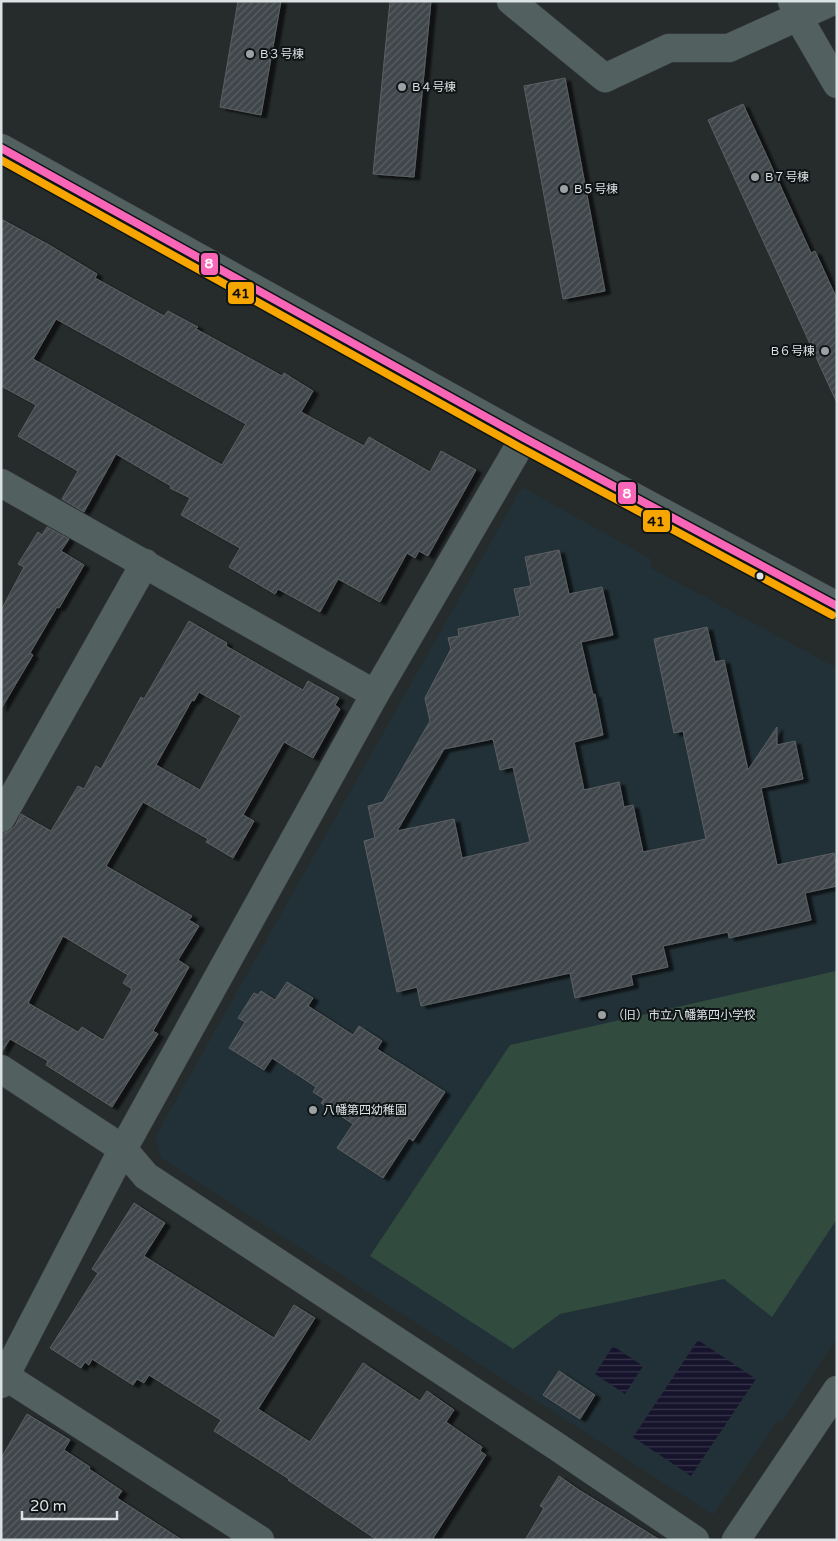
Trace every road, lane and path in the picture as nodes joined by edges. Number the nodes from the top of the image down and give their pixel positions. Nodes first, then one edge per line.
1 (510, 1) edge
2 (833, 1) edge
3 (795, 9) edge
4 (837, 84) edge
5 (1, 148) edge
6 (524, 438) junction
7 (1, 483) edge
8 (145, 563) junction
9 (837, 606) edge
10 (375, 694) junction
11 (1, 818) edge
12 (1, 1069) edge
13 (123, 1149) junction
14 (3, 1380) edge
15 (837, 1390) edge
16 (260, 1540) edge
17 (695, 1540) edge
18 (736, 1540) edge

1 - 3 street
2 - 3 street
3 - 4 street
5 - 6 street
6 - 9 street
6 - 10 street
7 - 8 street
8 - 10 street
8 - 11 street
10 - 13 street
12 - 13 street
13 - 14 street
13 - 17 street
14 - 16 street
15 - 18 street

